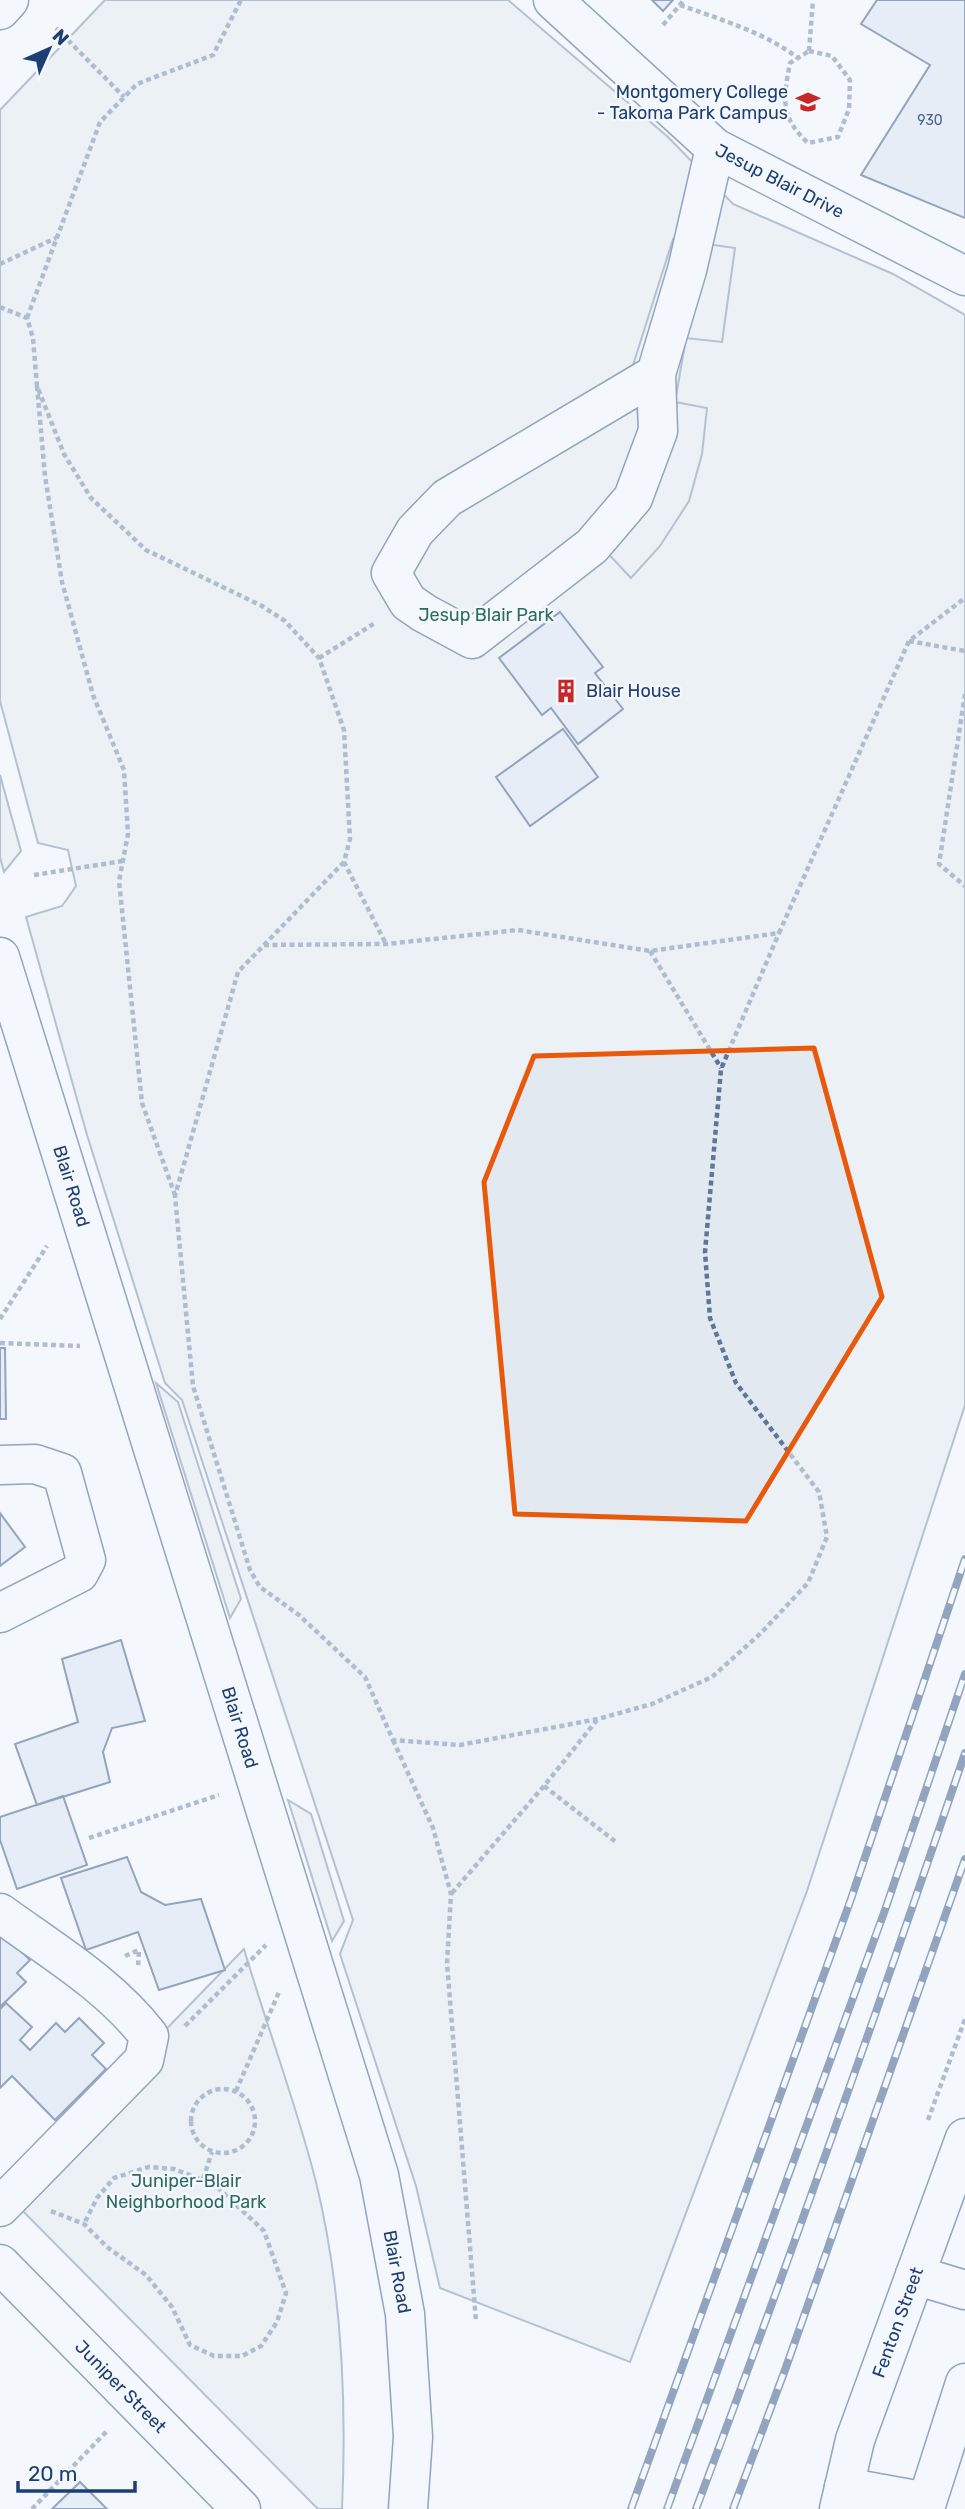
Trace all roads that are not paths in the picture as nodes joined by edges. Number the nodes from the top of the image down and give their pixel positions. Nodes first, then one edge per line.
1 (9, 0) edge
2 (553, 0) edge
3 (0, 10) edge
4 (715, 148) junction
5 (965, 276) edge
6 (656, 374) junction
7 (0, 957) edge
8 (0, 1465) edge
9 (0, 1613) edge
10 (0, 1913) edge
11 (965, 2138) edge
12 (0, 2207) edge
13 (0, 2264) edge
14 (915, 2276) junction
15 (965, 2290) edge
16 (965, 2383) edge
17 (841, 2498) edge
18 (241, 2509) edge
19 (408, 2509) edge

1 - 3 main road
2 - 4 main road, Jesup Blair Drive
4 - 5 main road, Jesup Blair Drive
4 - 6 main road
6 - 6 main road
7 - 19 main road, Blair Road
8 - 9 main road
10 - 12 main road
11 - 14 main road, Fenton Street
13 - 18 main road, Juniper Street
14 - 15 main road
14 - 17 main road, Fenton Street
16 - 17 main road

